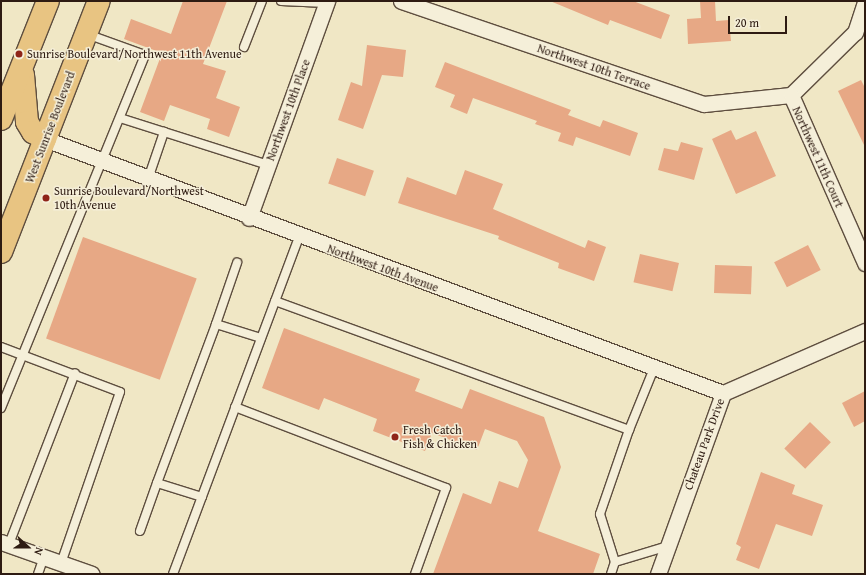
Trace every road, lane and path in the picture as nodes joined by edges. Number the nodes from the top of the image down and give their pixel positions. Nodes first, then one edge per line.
1 (48, 1) edge
2 (99, 1) edge
3 (262, 1) edge
4 (281, 1) edge
5 (401, 1) edge
6 (326, 2) edge
7 (865, 2) edge
8 (87, 34) junction
9 (244, 47) dead end
10 (23, 64) junction
11 (791, 95) junction
12 (120, 118) junction
13 (1, 119) edge
14 (164, 132) junction
15 (45, 139) junction
16 (100, 160) junction
17 (268, 165) junction
18 (148, 179) junction
19 (248, 218) junction
20 (299, 237) junction
21 (1, 252) edge
22 (237, 263) dead end
23 (865, 263) edge
24 (275, 301) junction
25 (216, 324) junction
26 (865, 331) edge
27 (261, 338) junction
28 (1, 347) edge
29 (22, 354) junction
30 (654, 368) junction
31 (75, 373) junction
32 (722, 393) junction
33 (235, 407) junction
34 (1, 408) edge
35 (629, 430) junction
36 (157, 483) junction
37 (202, 497) junction
38 (140, 532) dead end
39 (5, 543) edge
40 (668, 546) junction
41 (44, 557) junction
42 (615, 562) junction
43 (61, 563) junction
44 (38, 574) edge
45 (92, 574) edge
46 (173, 574) edge
47 (415, 574) edge
48 (611, 574) edge
49 (658, 574) edge

1 - 10 main road
2 - 8 main road, West Sunrise Boulevard
3 - 9 lane
4 - 6 lane
5 - 11 street, Northwest 10th Terrace
6 - 17 street, Northwest 10th Place
7 - 11 street, Northwest 11th Court
8 - 12 lane
8 - 15 main road, West Sunrise Boulevard
10 - 13 main road
10 - 15 main road
11 - 23 street, Northwest 11th Court
12 - 14 lane
12 - 16 lane
14 - 17 lane
14 - 18 lane
15 - 16 street, Northwest 10th Avenue
15 - 21 main road, West Sunrise Boulevard
16 - 18 street, Northwest 10th Avenue
16 - 29 lane
17 - 19 street, Northwest 10th Place
18 - 19 street, Northwest 10th Avenue
19 - 20 street, Northwest 10th Avenue
20 - 24 lane
20 - 30 street, Northwest 10th Avenue
22 - 25 lane
24 - 27 lane
24 - 35 lane
25 - 27 lane
25 - 36 lane
26 - 32 street, Chateau Park Drive
27 - 33 lane
28 - 29 lane
29 - 31 lane
29 - 34 lane
30 - 32 street, Northwest 10th Avenue
30 - 35 lane
31 - 39 lane
31 - 43 lane
32 - 40 street, Chateau Park Drive
33 - 37 lane
33 - 47 lane
35 - 42 lane
36 - 37 lane
36 - 38 lane
37 - 46 lane
39 - 41 street
40 - 42 lane
40 - 49 street, Chateau Park Drive
41 - 43 street
41 - 44 lane
42 - 48 lane
43 - 45 street

